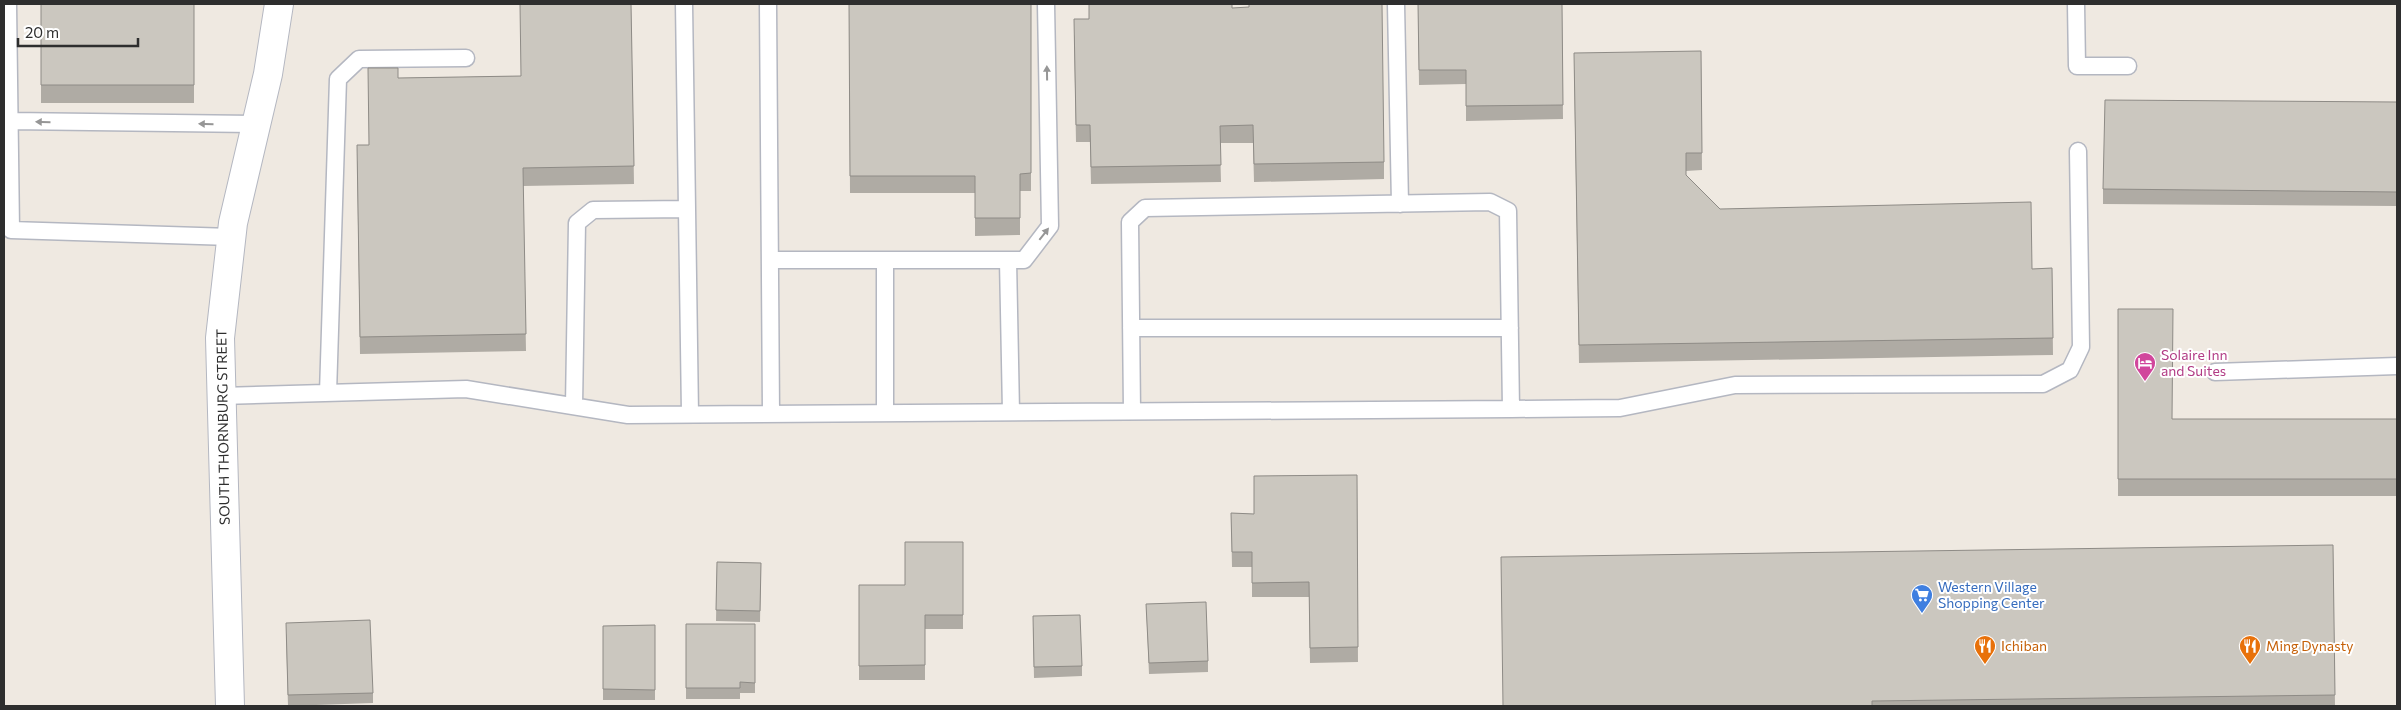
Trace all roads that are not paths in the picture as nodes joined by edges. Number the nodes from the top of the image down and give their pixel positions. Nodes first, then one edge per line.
1 (8, 4) edge
2 (279, 4) edge
3 (684, 4) edge
4 (768, 4) edge
5 (1046, 4) edge
6 (1396, 4) edge
7 (2076, 4) edge
8 (466, 58) dead end
9 (2128, 66) dead end
10 (10, 121) junction
11 (254, 124) junction
12 (2078, 151) dead end
13 (1400, 204) junction
14 (686, 209) junction
15 (231, 237) junction
16 (770, 260) junction
17 (885, 260) junction
18 (1008, 260) junction
19 (1131, 328) junction
20 (1510, 328) junction
21 (2397, 366) edge
22 (2215, 372) dead end
23 (328, 393) junction
24 (221, 396) junction
25 (574, 406) junction
26 (1511, 409) junction
27 (1132, 411) junction
28 (1011, 412) junction
29 (772, 413) junction
30 (885, 413) junction
31 (690, 414) junction
32 (230, 706) edge

1 - 10 lane
2 - 11 street, SOUTH THORNBURG STREET
3 - 14 lane
4 - 16 lane
18 -> 5 lane
6 - 13 lane
7 - 9 lane
8 - 23 lane
11 -> 10 lane
10 - 15 lane
11 - 15 street, SOUTH THORNBURG STREET
12 - 26 lane
13 - 19 lane
13 - 20 lane
14 - 25 lane
14 - 31 lane
15 - 24 street, SOUTH THORNBURG STREET
16 - 17 lane
16 - 29 lane
17 - 18 lane
17 - 30 lane
18 - 28 lane
19 - 20 lane
19 - 27 lane
20 - 26 lane
21 - 22 lane
23 - 24 lane
23 - 25 lane
24 - 32 street, SOUTH THORNBURG STREET
25 - 31 lane
26 - 27 lane
27 - 28 lane
28 - 30 lane
29 - 30 lane
29 - 31 lane

